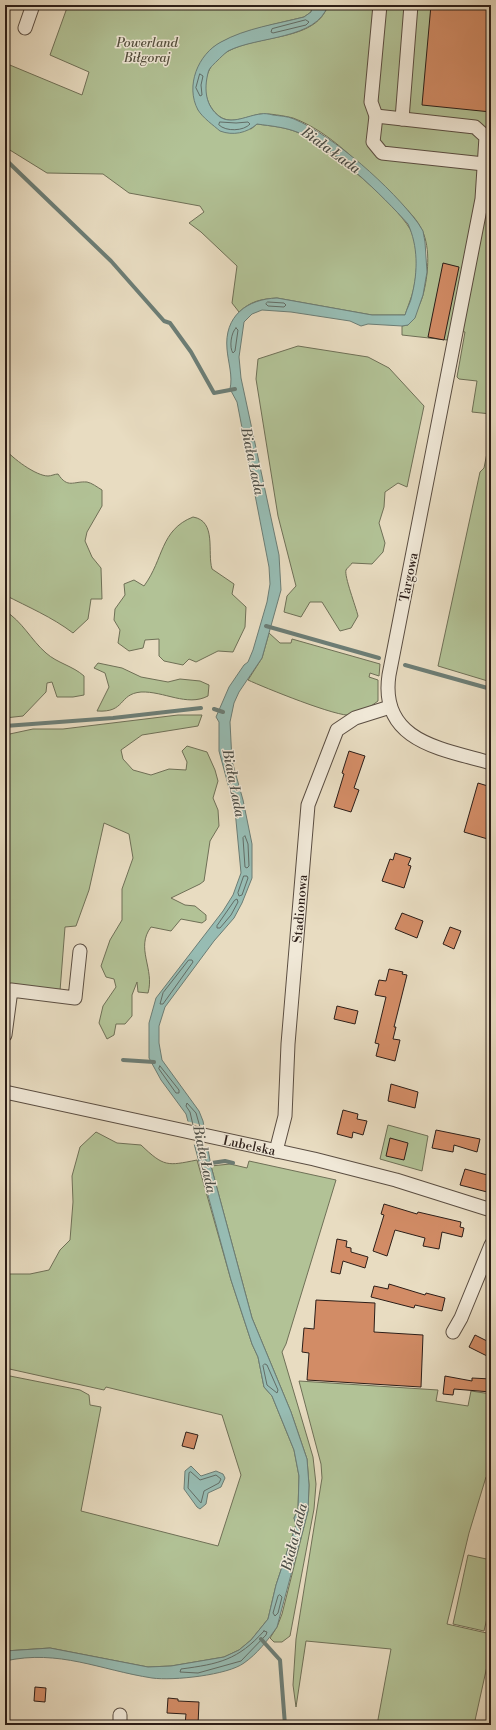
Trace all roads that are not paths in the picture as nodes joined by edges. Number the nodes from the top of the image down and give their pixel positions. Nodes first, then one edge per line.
1 (33, 5) edge
2 (380, 5) edge
3 (411, 5) edge
4 (25, 28) dead end
5 (376, 116) junction
6 (402, 119) junction
7 (484, 164) junction
8 (390, 707) junction
9 (491, 763) edge
10 (80, 951) dead end
11 (5, 1035) edge
12 (5, 1092) edge
13 (276, 1151) junction
14 (491, 1210) edge
15 (491, 1245) edge
16 (453, 1332) dead end

1 - 4 street
2 - 5 street
3 - 6 street
5 - 6 street
5 - 7 street
6 - 7 street, Targowa
7 - 8 street, Targowa
8 - 9 street, Targowa
8 - 13 street, Stadionowa
10 - 11 street
12 - 13 street, Lubelska
13 - 14 street, Lubelska
15 - 16 street

